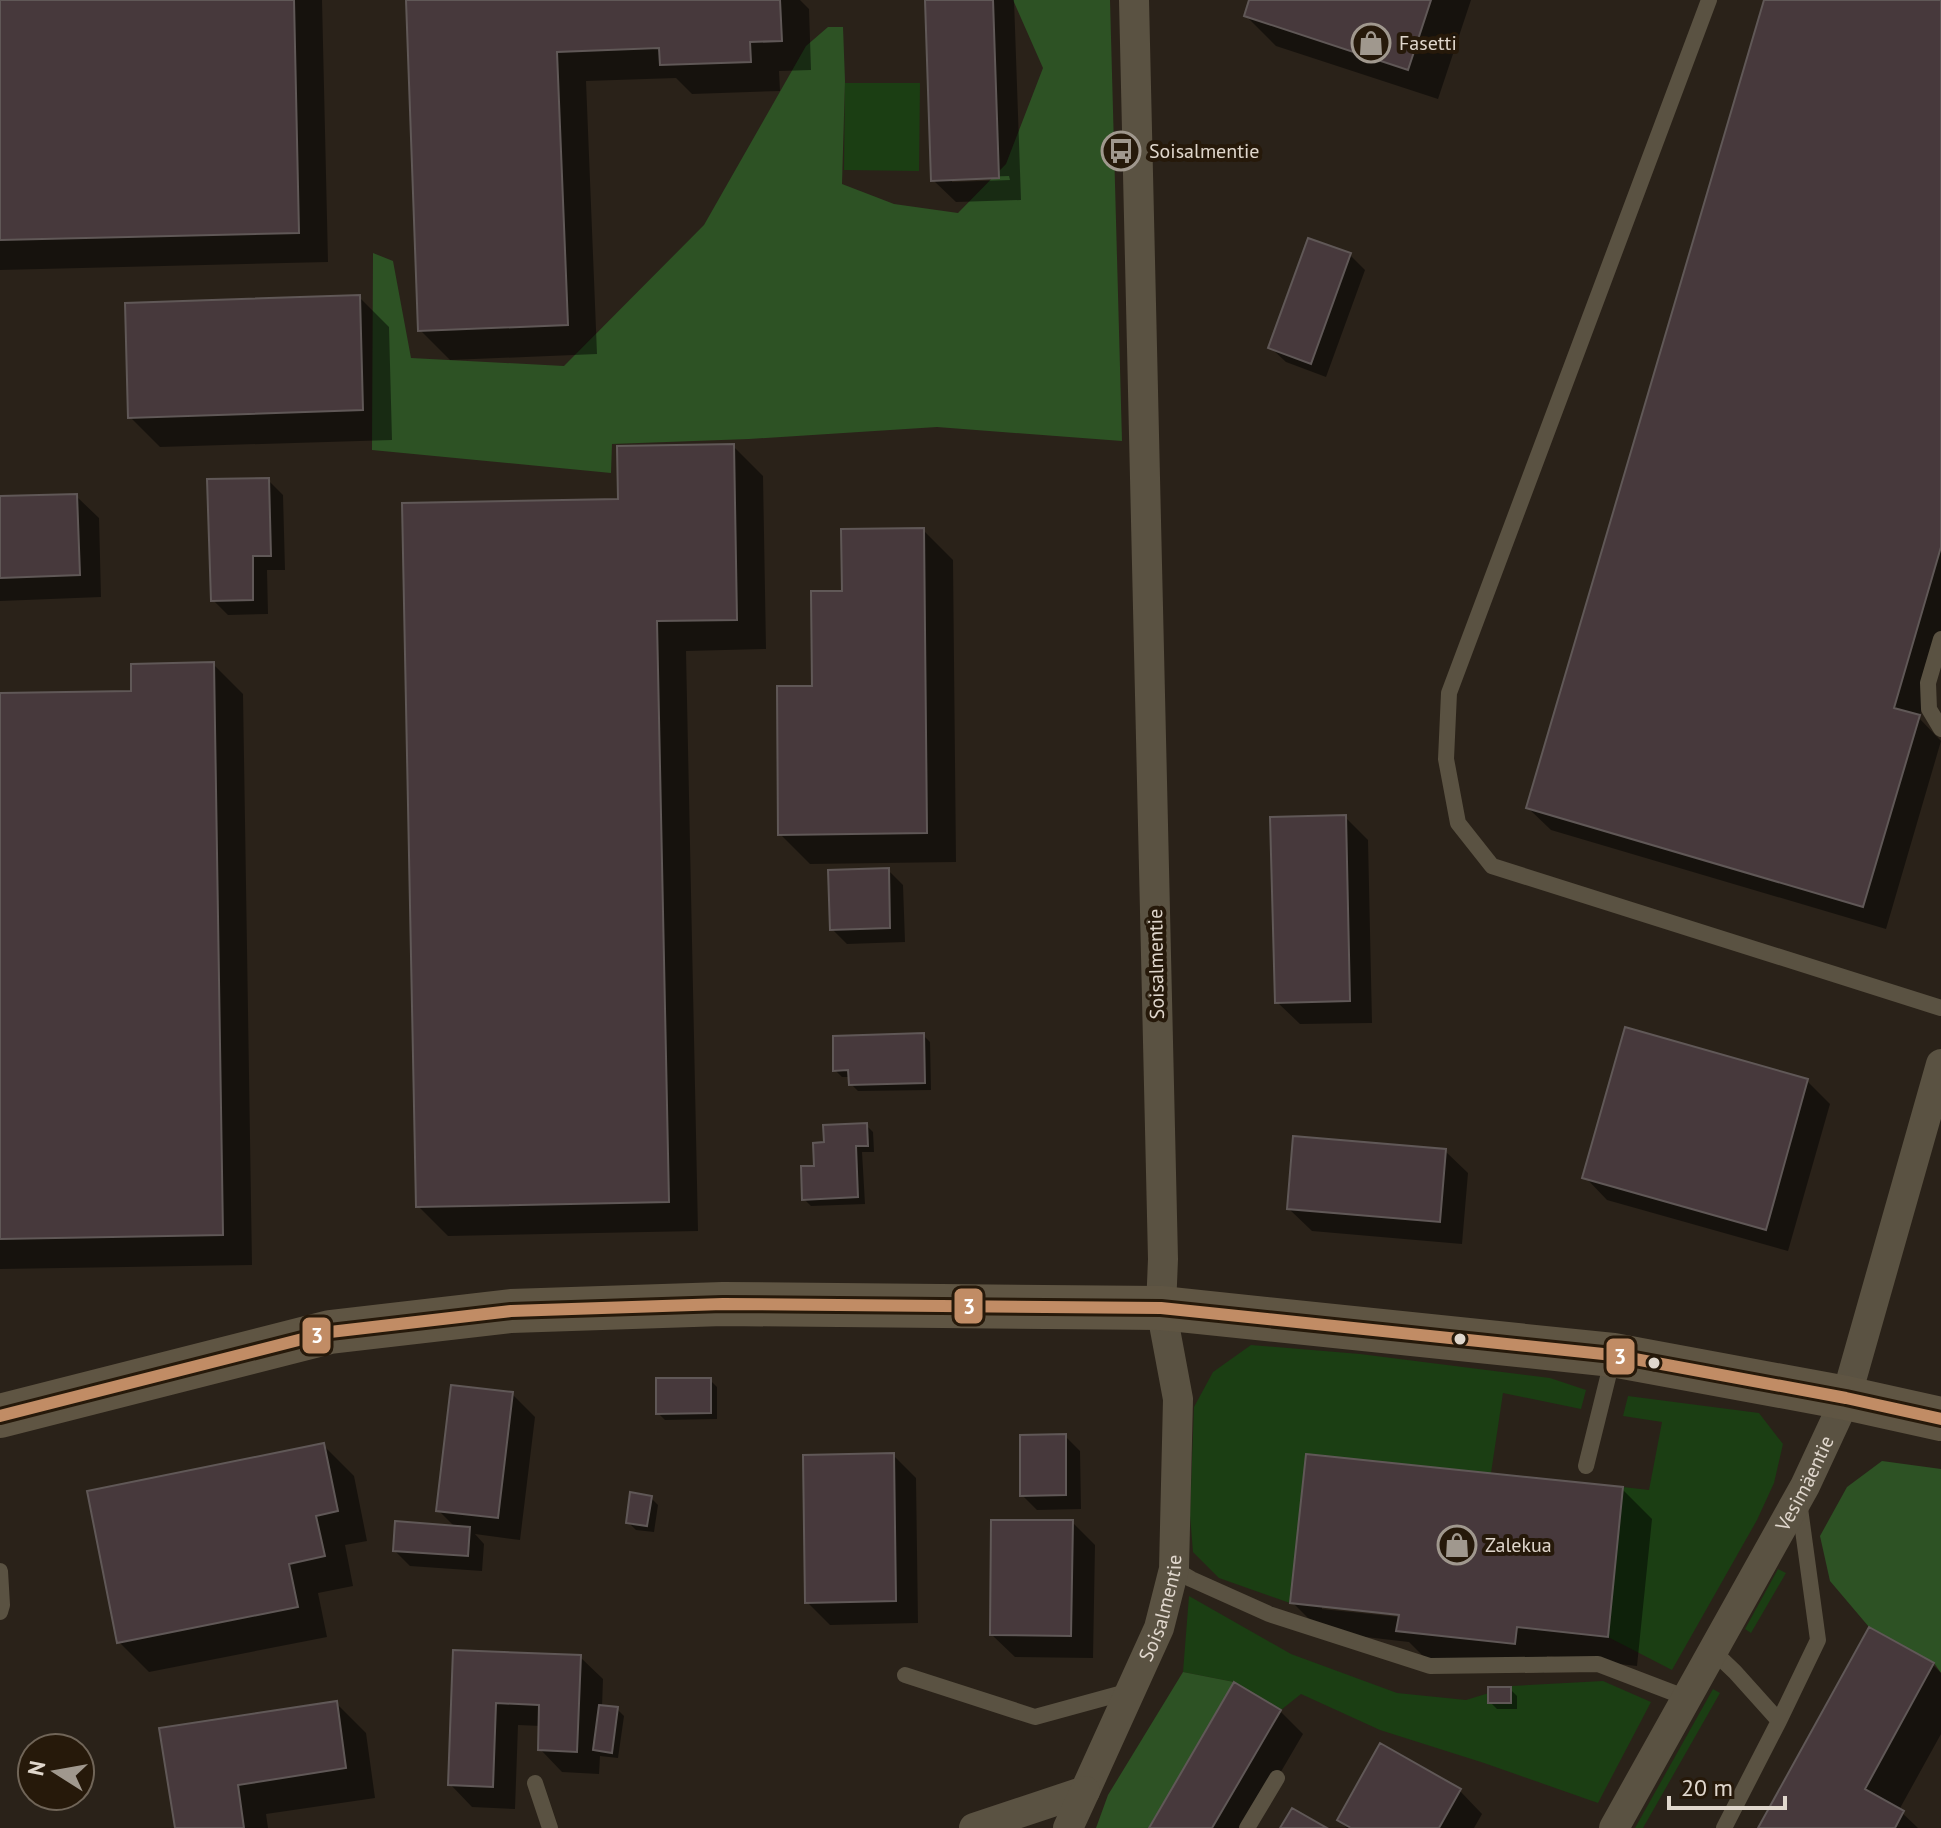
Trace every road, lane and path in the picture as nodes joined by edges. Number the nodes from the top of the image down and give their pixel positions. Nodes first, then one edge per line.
1 (1134, 0) edge
2 (1709, 0) edge
3 (1941, 639) edge
4 (1941, 729) edge
5 (1941, 1008) edge
6 (1941, 1064) edge
7 (1161, 1308) junction
8 (1613, 1355) junction
9 (1846, 1398) junction
10 (0, 1416) edge
11 (1941, 1419) edge
12 (1586, 1466) dead end
13 (1798, 1498) junction
14 (1174, 1569) junction
15 (0, 1571) edge
16 (0, 1612) edge
17 (1713, 1651) junction
18 (905, 1675) dead end
19 (1130, 1691) junction
20 (1687, 1698) junction
21 (1779, 1721) junction
22 (1277, 1778) dead end
23 (535, 1783) dead end
24 (1085, 1791) junction
25 (550, 1828) edge
26 (974, 1828) edge
27 (1068, 1828) edge
28 (1247, 1828) edge
29 (1614, 1828) edge
30 (1724, 1828) edge

1 - 7 street, Soisalmentie
2 - 5 lane
3 - 4 lane
6 - 9 street, Vesimäentie
7 - 8 street
7 - 10 street
7 - 14 street, Soisalmentie
8 - 9 street
8 - 12 lane
9 - 11 street
9 - 13 street, Vesimäentie
13 - 17 street, Vesimäentie
13 - 21 lane
14 - 19 street, Soisalmentie
14 - 20 lane
15 - 16 lane
17 - 20 street, Vesimäentie
17 - 21 lane
18 - 19 lane
19 - 24 street, Soisalmentie
20 - 29 street, Vesimäentie
21 - 30 lane
22 - 28 lane
23 - 25 lane
24 - 26 street
24 - 27 street, Soisalmentie

